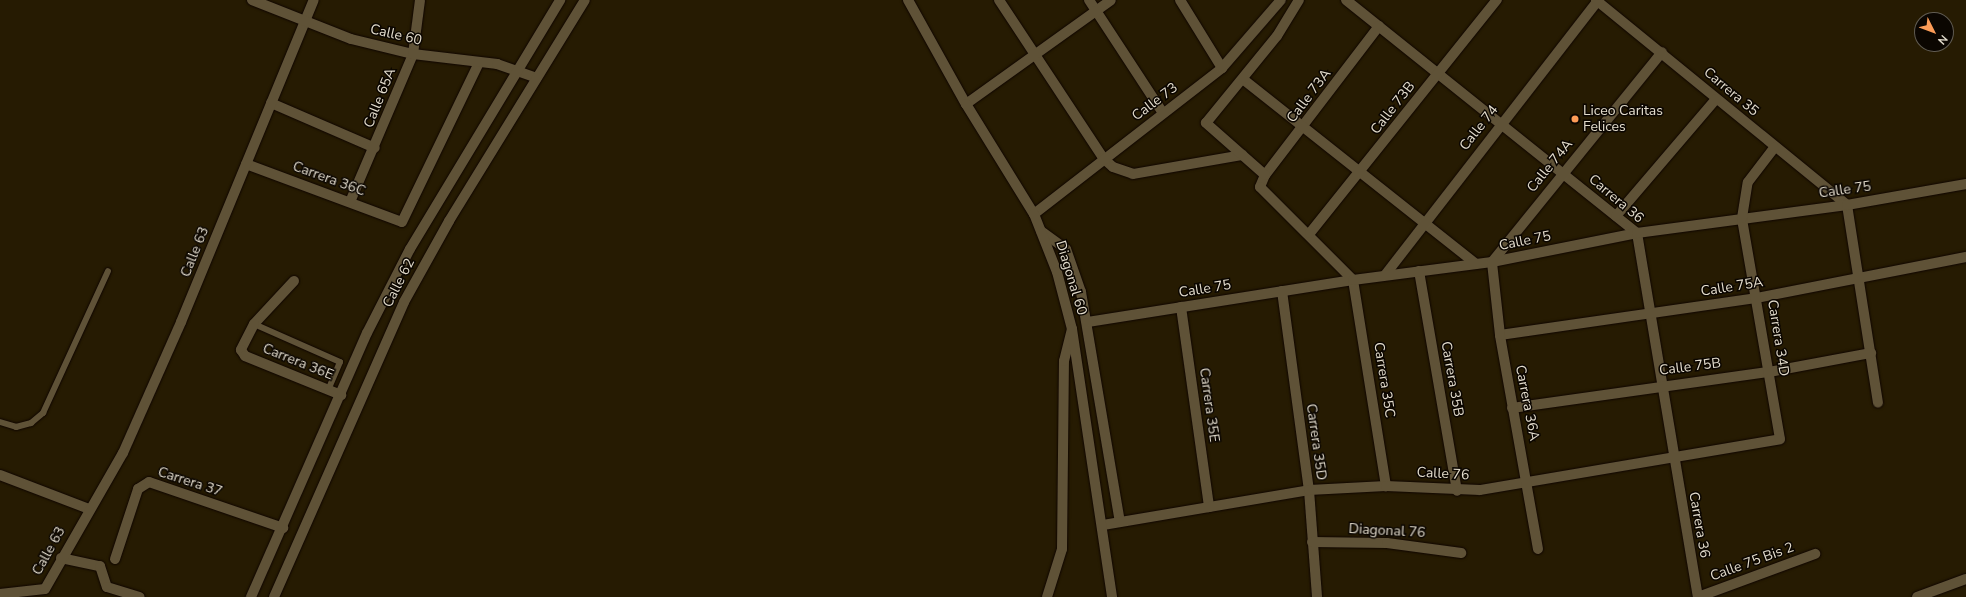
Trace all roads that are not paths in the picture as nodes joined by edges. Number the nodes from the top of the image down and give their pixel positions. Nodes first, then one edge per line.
1 (252, 0) edge
2 (314, 0) edge
3 (420, 0) edge
4 (560, 0) edge
5 (585, 0) edge
6 (908, 0) edge
7 (999, 0) edge
8 (1089, 0) edge
9 (1111, 0) edge
10 (1180, 0) edge
11 (1281, 0) edge
12 (1299, 0) edge
13 (1346, 0) edge
14 (1497, 0) edge
15 (1597, 0) edge
16 (1096, 11) junction
17 (305, 23) junction
18 (1379, 26) junction
19 (1662, 52) junction
20 (413, 54) junction
21 (1034, 56) junction
22 (479, 63) junction
23 (1222, 68) junction
24 (518, 69) junction
25 (1437, 74) junction
26 (537, 78) junction
27 (1244, 80) junction
28 (1716, 98) junction
29 (271, 103) junction
30 (966, 104) junction
31 (1163, 113) junction
32 (1500, 124) junction
33 (1304, 127) junction
34 (375, 148) junction
35 (1774, 148) junction
36 (1242, 155) junction
37 (1103, 158) junction
38 (246, 164) junction
39 (1362, 170) junction
40 (1562, 172) junction
41 (1263, 178) junction
42 (1966, 184) edge
43 (350, 202) junction
44 (1847, 205) junction
45 (1034, 214) junction
46 (1616, 216) junction
47 (1742, 218) junction
48 (1424, 221) junction
49 (1041, 231) junction
50 (1310, 233) junction
51 (1638, 233) junction
52 (1966, 257) edge
53 (1492, 262) junction
54 (1476, 264) junction
55 (108, 271) dead end
56 (1419, 271) junction
57 (1385, 276) junction
58 (1353, 280) junction
59 (1859, 280) junction
60 (294, 281) dead end
61 (1282, 291) junction
62 (1757, 298) junction
63 (1181, 307) junction
64 (1652, 314) junction
65 (1088, 322) junction
66 (254, 324) junction
67 (1072, 329) junction
68 (1500, 335) junction
69 (1871, 353) junction
70 (1769, 372) junction
71 (1663, 385) junction
72 (328, 390) junction
73 (341, 395) junction
74 (1878, 404) dead end
75 (1512, 408) junction
76 (0, 422) edge
77 (1780, 439) joint
78 (1673, 458) junction
79 (0, 474) edge
80 (1528, 482) junction
81 (1386, 486) junction
82 (1309, 490) junction
83 (1457, 491) junction
84 (1209, 507) junction
85 (89, 509) junction
86 (1120, 522) junction
87 (1103, 525) junction
88 (283, 528) junction
89 (1312, 542) junction
90 (1538, 549) dead end
91 (1461, 553) dead end
92 (1815, 554) dead end
93 (61, 558) junction
94 (115, 559) dead end
95 (1966, 578) edge
96 (0, 594) edge
97 (139, 597) edge
98 (251, 597) edge
99 (274, 597) edge
100 (1047, 597) edge
101 (1112, 597) edge
102 (1317, 597) edge
103 (1698, 597) edge
104 (1917, 597) edge

1 - 17 street, Calle 60
2 - 17 street, Calle 63
3 - 20 street, Calle 65A
4 - 24 street, Calle 62
5 - 26 street, Calle 62
6 - 30 street, Diagonal 60
7 - 21 street
8 - 16 street
9 - 16 street
10 - 23 street
11 - 23 street, Calle 73
12 - 27 street
13 - 18 street, Carrera 36
14 - 25 street, Calle 73B
15 - 19 street, Carrera 35
15 - 32 street, Calle 74
16 - 21 street
16 - 31 street
17 - 20 street, Calle 60
17 - 29 street, Calle 63
18 - 25 street, Carrera 36
18 - 33 street, Calle 73A
19 - 28 street, Carrera 35
19 - 40 street, Calle 74A
20 - 22 street, Calle 60
20 - 34 street, Calle 65A
21 - 30 street
21 - 37 street
22 - 24 street, Calle 60
22 - 43 street, Carrera 36C
23 - 31 street, Calle 73
24 - 26 street, Calle 60
24 - 73 street, Calle 62
25 - 32 street, Carrera 36
25 - 39 street, Calle 73B
26 - 99 street, Calle 62
27 - 33 street
27 - 36 street
28 - 35 street, Carrera 35
28 - 46 street
29 - 34 street
29 - 38 street, Calle 63
30 - 45 street, Diagonal 60
31 - 37 street, Calle 73
32 - 40 street, Carrera 36
32 - 48 street, Calle 74
33 - 39 street
33 - 41 street, Calle 73A
34 - 43 street, Calle 65A
35 - 44 street, Carrera 35
35 - 47 street
36 - 37 street
36 - 41 street
37 - 45 street, Calle 73
38 - 43 street, Carrera 36C
38 - 85 street, Calle 63
39 - 48 street
39 - 50 street, Calle 73B
40 - 46 street, Carrera 36
40 - 53 street, Calle 74A
41 - 50 street
42 - 44 street, Calle 75
44 - 47 street, Calle 75
44 - 59 street
45 - 49 street, Diagonal 60
46 - 51 street, Carrera 36
47 - 51 street, Calle 75
47 - 62 street, Carrera 34D
48 - 54 street
48 - 57 street, Calle 74
49 - 65 street
49 - 67 street, Diagonal 60
50 - 58 street
51 - 53 street, Calle 75
51 - 64 street, Carrera 36
52 - 59 street, Calle 75A
53 - 54 street, Calle 75
53 - 68 street, Carrera 36A
54 - 56 street, Calle 75
55 - 76 lane
56 - 57 street, Calle 75
56 - 83 street, Carrera 35B
57 - 58 street, Calle 75
58 - 61 street, Calle 75
58 - 81 street, Carrera 35C
59 - 62 street, Calle 75A
59 - 69 street
60 - 66 street
61 - 63 street, Calle 75
61 - 82 street, Carrera 35D
62 - 64 street, Calle 75A
62 - 70 street, Carrera 34D
63 - 65 street, Calle 75
63 - 84 street, Carrera 35E
64 - 68 street, Calle 75A
64 - 71 street, Carrera 36
65 - 86 street
66 - 72 lane
66 - 72 street, Carrera 36E
67 - 87 street, Diagonal 60
67 - 100 street
68 - 75 street, Carrera 36A
69 - 70 street, Calle 75B
69 - 74 street
70 - 71 street, Calle 75B
70 - 77 street, Carrera 34D
71 - 75 street, Calle 75B
71 - 78 street, Carrera 36
72 - 73 street, Carrera 36E
73 - 88 street, Calle 62
75 - 80 street, Carrera 36A
77 - 78 street, Calle 76
78 - 80 street, Calle 76
78 - 103 street, Carrera 36
79 - 85 street
80 - 83 street, Calle 76
80 - 90 street, Carrera 36A
81 - 82 street, Calle 76
81 - 83 street, Calle 76
82 - 84 street, Calle 76
82 - 89 street, Carrera 35D
84 - 86 street, Calle 76
85 - 93 street, Calle 63
86 - 87 street, Calle 76
87 - 101 street, Diagonal 60
88 - 94 street, Carrera 37
88 - 98 street, Calle 62
89 - 91 street, Diagonal 76
89 - 102 street, Carrera 35D
92 - 103 street, Calle 75 Bis 2
93 - 96 street, Calle 63
93 - 97 street
95 - 104 street

